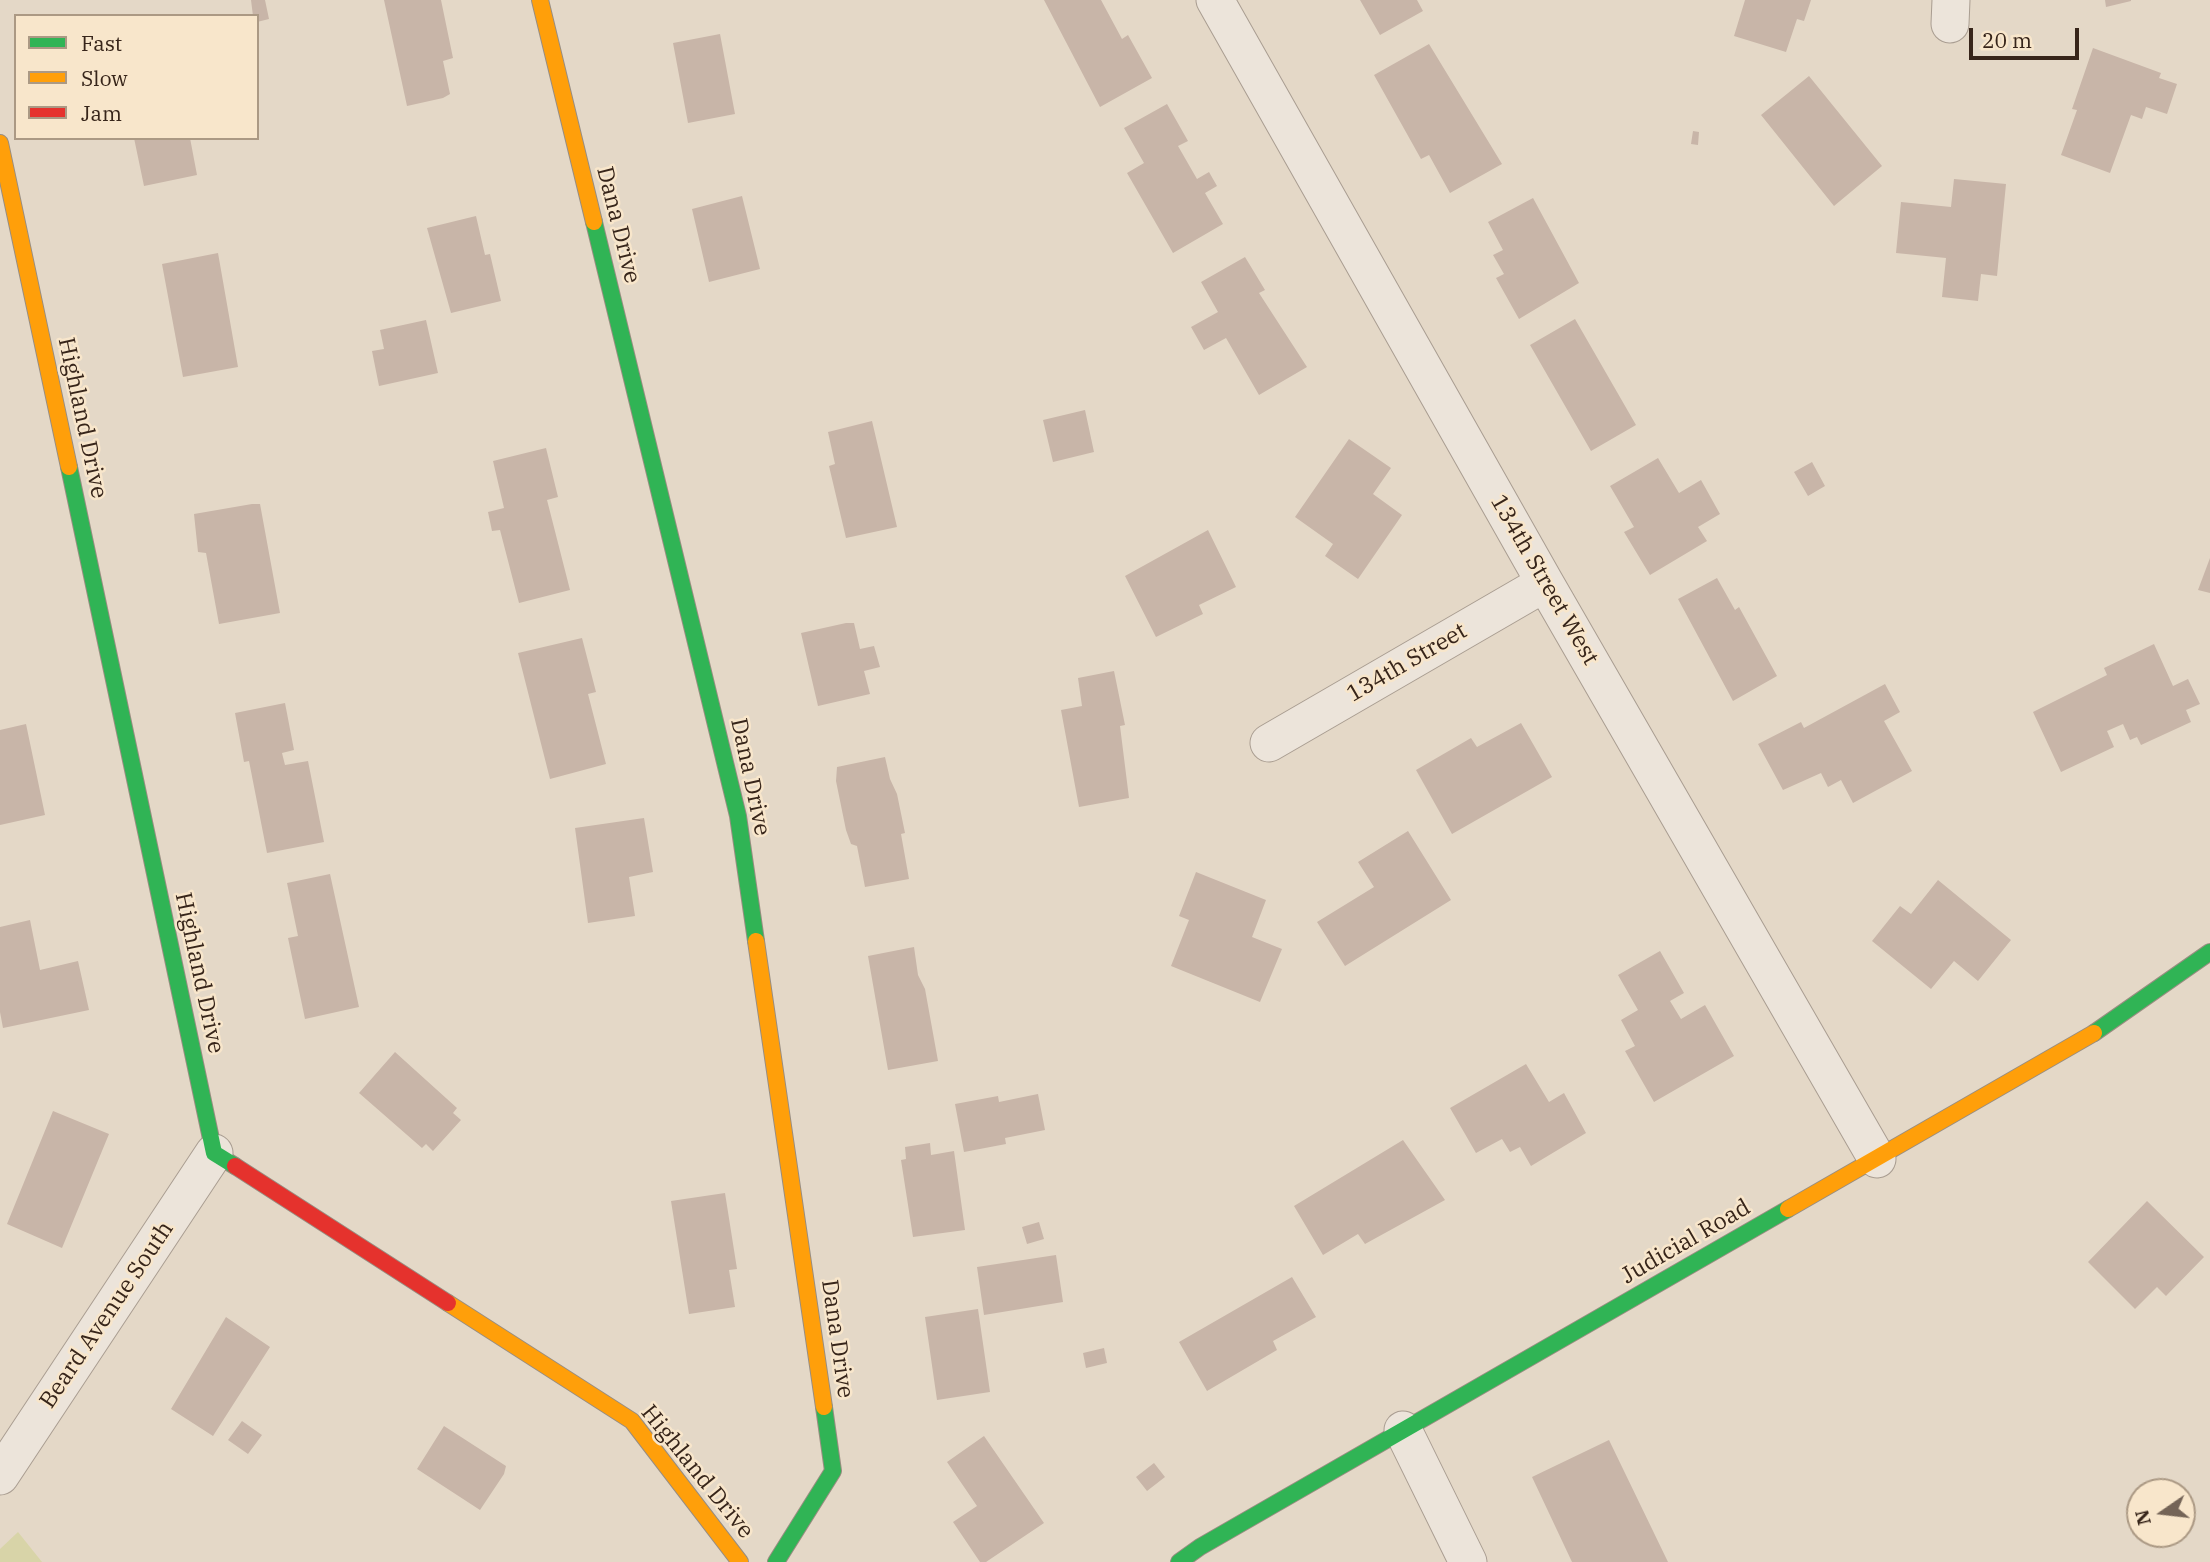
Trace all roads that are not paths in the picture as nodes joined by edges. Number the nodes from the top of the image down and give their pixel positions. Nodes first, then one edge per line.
1 (540, 0) edge
2 (1215, 0) edge
3 (0, 143) edge
4 (1545, 583) junction
5 (1269, 743) dead end
6 (2210, 952) edge
7 (214, 1153) junction
8 (1877, 1159) junction
9 (1403, 1430) junction
10 (0, 1476) edge
11 (740, 1562) edge
12 (776, 1562) edge
13 (1179, 1562) edge
14 (1468, 1562) edge

1 - 12 street, Dana Drive
2 - 4 street, 134th Street West
3 - 7 street, Highland Drive
4 - 5 street, 134th Street
4 - 8 street, 134th Street West
6 - 8 street, Judicial Road
7 - 10 street, Beard Avenue South
7 - 11 street, Highland Drive
8 - 9 street, Judicial Road
9 - 13 street, Judicial Road
9 - 14 street

